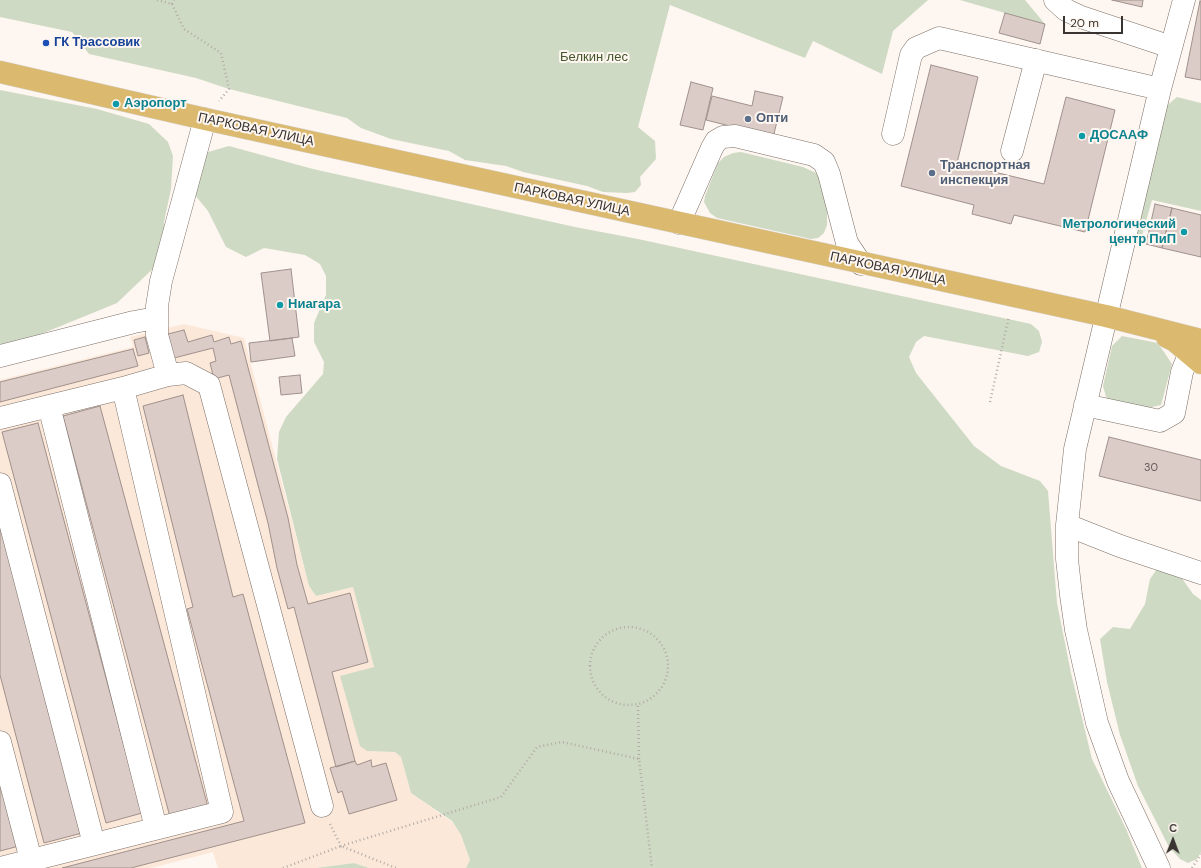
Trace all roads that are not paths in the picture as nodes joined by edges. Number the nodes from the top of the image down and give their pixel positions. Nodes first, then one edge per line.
1 (1055, 0) edge
2 (1184, 0) edge
3 (1171, 47) junction
4 (1036, 60) junction
5 (0, 72) edge
6 (1160, 90) junction
7 (205, 119) junction
8 (893, 134) dead end
9 (1012, 151) dead end
10 (679, 223) junction
11 (861, 264) junction
12 (1106, 316) junction
13 (156, 318) junction
14 (1197, 352) edge
15 (0, 356) edge
16 (168, 375) junction
17 (123, 388) junction
18 (1085, 405) junction
19 (48, 406) junction
20 (0, 418) edge
21 (0, 484) edge
22 (1067, 525) junction
23 (1201, 573) edge
24 (0, 742) edge
25 (322, 806) road end
26 (156, 828) junction
27 (94, 844) junction
28 (30, 860) junction
29 (0, 868) edge
30 (1159, 868) edge

1 - 3 street
2 - 3 street
3 - 6 street
4 - 6 street
4 - 8 street
4 - 9 street
5 - 7 main road, ПАРКОВАЯ УЛИЦА
6 - 12 street
7 - 10 main road, ПАРКОВАЯ УЛИЦА
7 - 13 street
10 - 11 main road, ПАРКОВАЯ УЛИЦА
10 - 11 street
11 - 12 main road, ПАРКОВАЯ УЛИЦА
12 - 14 main road, ПАРКОВАЯ УЛИЦА
12 - 18 street
13 - 15 street
13 - 16 street
14 - 18 street
16 - 17 street
16 - 25 street
17 - 19 street
17 - 26 street
18 - 22 street
19 - 20 street
19 - 26 street
21 - 27 street
22 - 23 street
22 - 30 street
24 - 28 street
26 - 27 street
27 - 28 street
28 - 29 street

